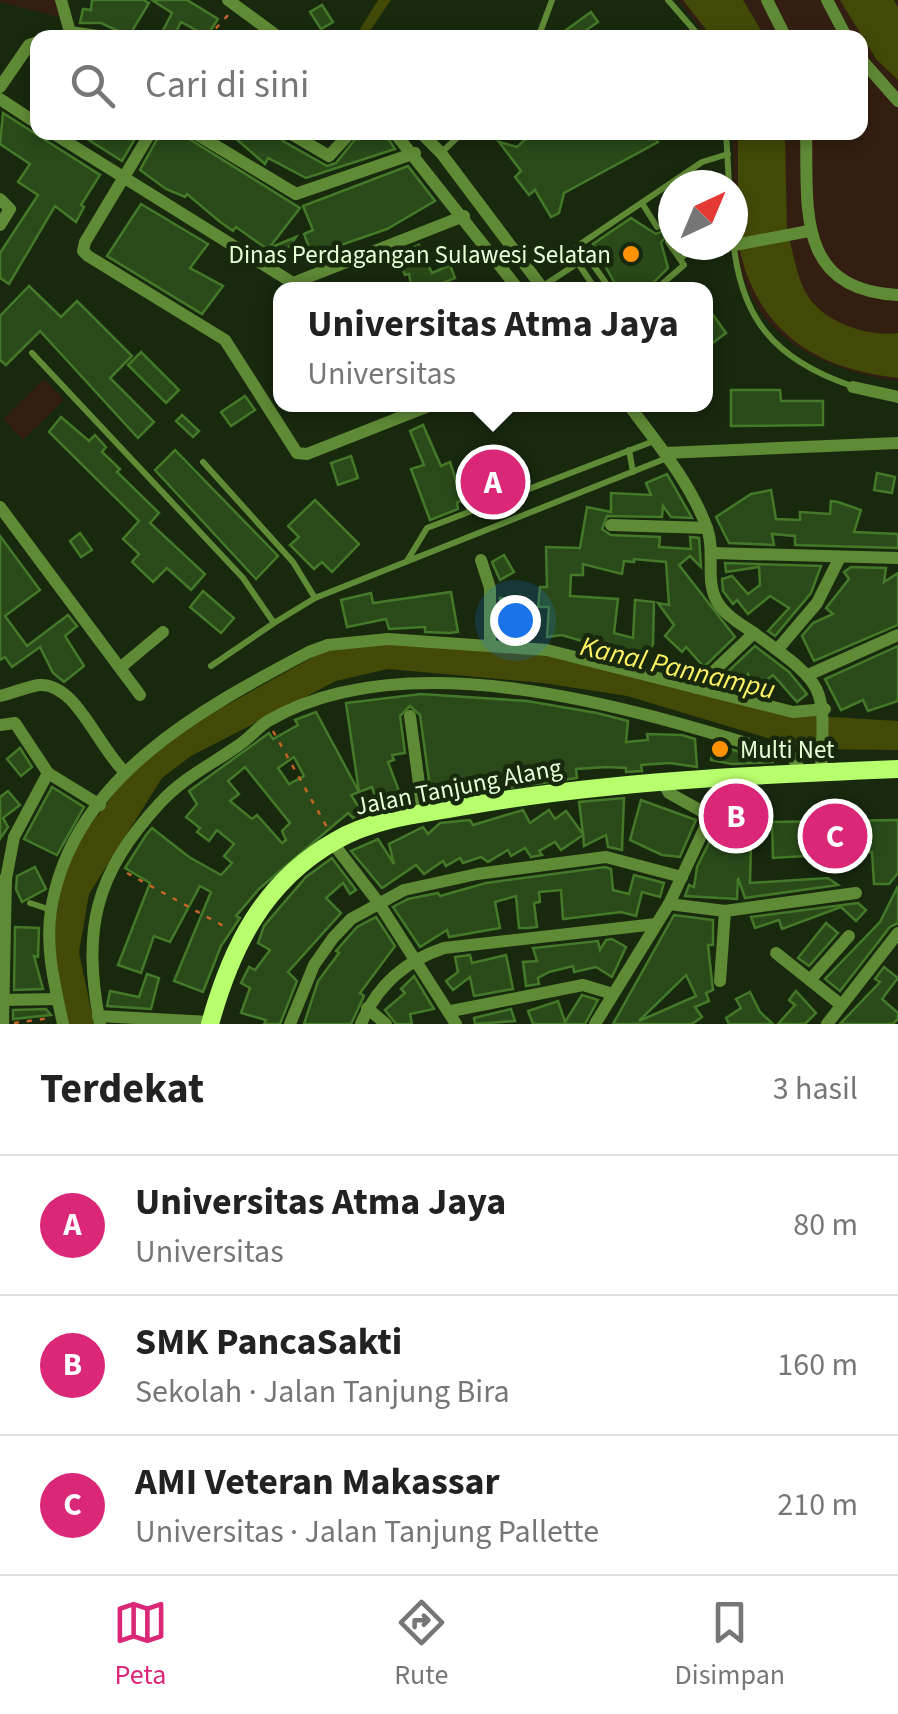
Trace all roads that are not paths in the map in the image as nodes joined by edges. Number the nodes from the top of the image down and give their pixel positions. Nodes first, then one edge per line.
1 (61, 0) edge
2 (552, 0) edge
3 (668, 0) edge
4 (767, 0) edge
5 (827, 0) edge
6 (231, 2) edge
7 (69, 30) edge
8 (269, 30) edge
9 (541, 30) edge
10 (694, 30) edge
11 (782, 30) edge
12 (843, 30) edge
13 (30, 44) edge
14 (868, 67) edge
15 (0, 86) edge
16 (0, 100) edge
17 (898, 101) edge
18 (30, 119) edge
19 (63, 140) edge
20 (146, 140) edge
21 (205, 140) edge
22 (302, 140) edge
23 (344, 140) edge
24 (402, 140) edge
25 (427, 140) edge
26 (455, 140) edge
27 (727, 140) edge
28 (806, 140) edge
29 (414, 153) junction
30 (441, 153) junction
31 (728, 154) junction
32 (691, 170) edge
33 (729, 170) edge
34 (123, 179) junction
35 (658, 192) edge
36 (642, 202) junction
37 (5, 204) edge
38 (464, 216) junction
39 (0, 226) edge
40 (657, 228) dead end
41 (803, 232) junction
42 (748, 240) edge
43 (579, 245) junction
44 (680, 260) edge
45 (737, 260) edge
46 (578, 263) junction
47 (289, 282) edge
48 (303, 282) edge
49 (508, 282) edge
50 (538, 282) edge
51 (551, 282) edge
52 (591, 282) edge
53 (605, 282) edge
54 (665, 282) edge
55 (898, 295) edge
56 (32, 353) dead end
57 (853, 386) joint
58 (898, 396) edge
59 (414, 412) edge
60 (634, 412) edge
61 (655, 441) junction
62 (898, 443) edge
63 (629, 450) junction
64 (667, 455) junction
65 (204, 462) dead end
66 (633, 472) junction
67 (0, 507) edge
68 (612, 524) dead end
69 (707, 528) junction
70 (712, 553) junction
71 (840, 557) junction
72 (898, 558) edge
73 (407, 560) junction
74 (481, 560) dead end
75 (314, 598) junction
76 (274, 623) junction
77 (164, 632) dead end
78 (754, 633) junction
79 (898, 635) edge
80 (490, 645) junction
81 (776, 650) junction
82 (211, 666) dead end
83 (121, 668) junction
84 (808, 675) junction
85 (696, 688) junction
86 (140, 695) dead end
87 (0, 696) edge
88 (825, 711) junction
89 (410, 716) dead end
90 (0, 725) edge
91 (898, 769) edge
92 (125, 772) junction
93 (48, 773) junction
94 (812, 773) junction
95 (662, 781) junction
96 (100, 805) junction
97 (423, 814) junction
98 (332, 842) junction
99 (682, 876) junction
100 (3, 880) edge
101 (856, 892) dead end
102 (378, 902) junction
103 (30, 903) dead end
104 (669, 904) junction
105 (52, 910) junction
106 (725, 911) junction
107 (656, 924) junction
108 (898, 933) edge
109 (849, 936) dead end
110 (776, 953) dead end
111 (415, 958) junction
112 (810, 980) junction
113 (720, 981) dead end
114 (1, 983) edge
115 (613, 994) junction
116 (58, 999) junction
117 (2, 1000) edge
118 (840, 1004) junction
119 (368, 1008) junction
120 (453, 1018) edge
121 (62, 1020) edge
122 (99, 1020) edge
123 (210, 1023) edge
124 (5, 1024) edge
125 (290, 1024) edge
126 (361, 1024) edge
127 (386, 1024) edge
128 (594, 1024) edge
129 (827, 1024) edge

1 - 7 street
2 - 9 lane
3 - 10 lane
4 - 11 street
5 - 12 street
6 - 8 street
13 - 15 street
14 - 17 street
16 - 18 street
19 - 34 street
20 - 34 street
21 - 29 street
22 - 23 street
24 - 29 street
25 - 30 street
26 - 30 lane
27 - 31 lane
28 - 41 street
29 - 38 street
30 - 50 street
31 - 32 lane
31 - 33 lane
34 - 47 street
34 - 59 street
35 - 36 lane
36 - 40 lane
36 - 43 lane
37 - 39 street
38 - 48 street
38 - 49 street
41 - 42 street
41 - 55 street
43 - 46 lane
43 - 53 lane
44 - 54 lane
45 - 57 lane
46 - 51 lane
46 - 52 lane
56 - 76 lane
57 - 58 street
60 - 61 street
61 - 63 lane
61 - 64 street
62 - 64 street
63 - 66 lane
63 - 73 lane
64 - 66 lane
64 - 69 street
65 - 75 lane
66 - 73 lane
67 - 83 street
68 - 69 street
69 - 70 street
70 - 71 street
70 - 78 street
71 - 72 street
71 - 81 street
73 - 75 lane
74 - 80 street
75 - 76 lane
76 - 82 lane
77 - 83 street
78 - 81 street
78 - 85 street
79 - 84 street
80 - 85 street
80 - 92 street
81 - 84 street
83 - 86 street
84 - 88 street
85 - 88 street
87 - 92 street
88 - 94 street
89 - 97 street
90 - 93 street
91 - 94 street, Jalan Tanjung Alang
92 - 96 street
93 - 96 street
93 - 100 street
94 - 95 street, Jalan Tanjung Alang
94 - 122 street
95 - 97 street, Jalan Tanjung Alang
95 - 99 street
96 - 105 street
97 - 98 street, Jalan Tanjung Alang
98 - 102 street
98 - 123 street, Jalan Tanjung Alang
99 - 102 street
99 - 104 street
100 - 114 street
101 - 106 street
102 - 111 street
102 - 125 street
103 - 105 lane
104 - 106 street
104 - 107 street
105 - 116 street
106 - 113 street
107 - 111 street
107 - 115 street
108 - 118 street
109 - 112 street
110 - 112 street
111 - 119 street
111 - 120 street
112 - 118 street
114 - 117 street
115 - 120 street
115 - 128 street
116 - 117 street
116 - 121 street
117 - 124 street
118 - 129 street
119 - 126 street
119 - 127 street
122 - 123 street

